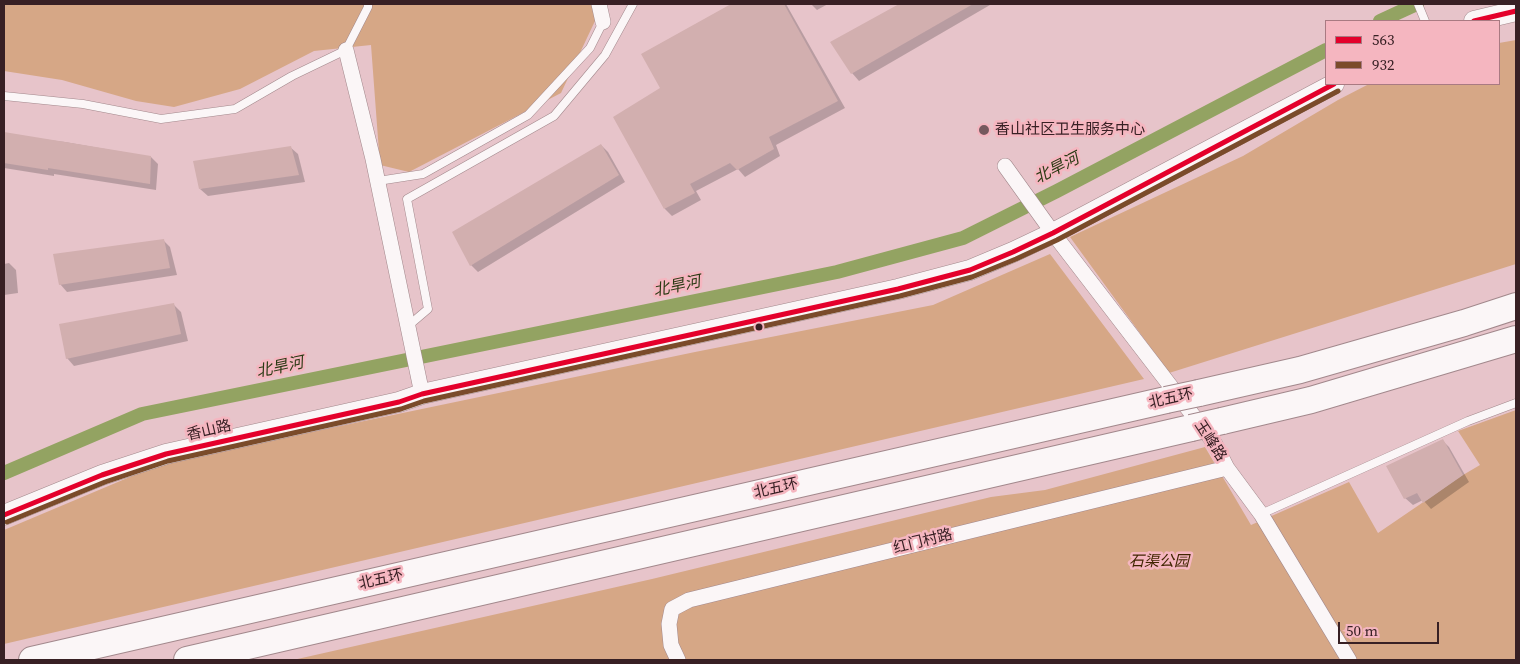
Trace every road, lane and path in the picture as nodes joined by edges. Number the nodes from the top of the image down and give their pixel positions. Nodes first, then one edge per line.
1 (368, 4) edge
2 (599, 4) edge
3 (633, 4) edge
4 (1418, 4) edge
5 (1516, 11) edge
6 (1425, 20) edge
7 (1478, 20) edge
8 (603, 22) joint
9 (346, 50) junction
10 (1332, 85) edge
11 (4, 96) edge
12 (1005, 166) dead end
13 (378, 181) junction
14 (1047, 225) junction
15 (1516, 306) edge
16 (408, 326) junction
17 (1516, 340) edge
18 (422, 394) junction
19 (1516, 403) edge
20 (1227, 468) junction
21 (4, 502) edge
22 (1261, 514) junction
23 (4, 515) edge
24 (32, 660) edge
25 (187, 660) edge
26 (678, 660) edge
27 (1349, 660) edge

1 - 9 lane
2 - 8 street
3 - 16 lane
4 - 6 lane
5 - 7 street
8 - 13 lane
9 - 11 lane
9 - 13 street
10 - 14 street, 香山路
12 - 14 street, 玉峰路
13 - 16 street
14 - 18 street, 香山路
14 - 20 street, 玉峰路
15 - 24 highway, 北五环, bridge
16 - 18 street
17 - 25 highway, bridge
18 - 21 street, 香山路
18 - 23 street, 香山路
19 - 22 lane
20 - 22 street, 玉峰路
20 - 26 street, 红门村路
22 - 27 street, 玉峰路

